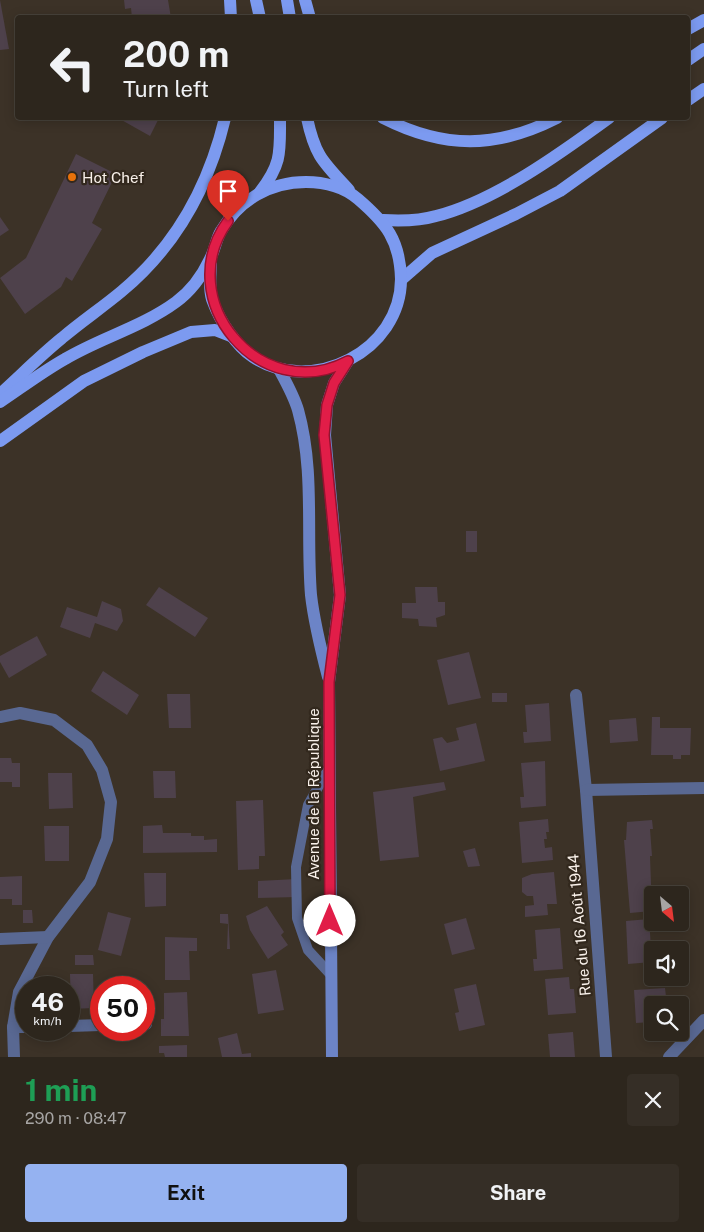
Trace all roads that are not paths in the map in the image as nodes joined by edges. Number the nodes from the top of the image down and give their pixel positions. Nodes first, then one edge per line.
1 (230, 0) edge
2 (256, 0) edge
3 (287, 0) edge
4 (305, 0) edge
5 (231, 15) edge
6 (259, 15) edge
7 (290, 15) edge
8 (309, 15) edge
9 (704, 20) edge
10 (690, 28) edge
11 (704, 49) edge
12 (690, 59) edge
13 (704, 89) edge
14 (690, 99) edge
15 (225, 120) edge
16 (280, 120) edge
17 (307, 120) edge
18 (387, 120) edge
19 (552, 120) edge
20 (606, 120) edge
21 (659, 120) edge
22 (350, 192) junction
23 (259, 193) junction
24 (383, 220) junction
25 (211, 259) junction
26 (401, 280) junction
27 (233, 337) junction
28 (348, 361) junction
29 (279, 369) junction
30 (0, 394) edge
31 (0, 402) edge
32 (0, 441) edge
33 (329, 682) junction
34 (576, 696) dead end
35 (0, 716) edge
36 (329, 768) junction
37 (704, 788) edge
38 (586, 790) junction
39 (48, 937) junction
40 (0, 939) edge
41 (330, 975) junction
42 (27, 976) edge
43 (704, 1020) edge
44 (17, 1041) edge
45 (14, 1057) edge
46 (332, 1057) edge
47 (606, 1057) edge
48 (669, 1057) edge

1 - 5 main road
2 - 6 main road
3 - 7 main road
4 - 8 main road
9 - 10 main road
11 - 12 main road
13 - 14 main road
15 - 30 main road
16 - 23 main road
17 - 22 main road
18 - 19 main road
20 - 24 main road
21 - 26 main road
22 - 23 main road
22 - 24 main road
23 - 25 main road
24 - 26 main road
25 - 27 main road
25 - 31 main road
26 - 28 main road
27 - 29 main road
27 - 32 main road
28 - 29 main road
28 - 33 main road, Avenue de la République
29 - 33 main road, Avenue de la République
33 - 36 main road, Avenue de la République
34 - 38 street, Rue du 16 Août 1944
35 - 39 street
36 - 41 main road, Avenue de la République
36 - 41 lane
37 - 38 street
38 - 47 street, Rue du 16 Août 1944
39 - 40 street
39 - 42 street
41 - 46 main road, Avenue de la République
43 - 48 street
44 - 45 street

